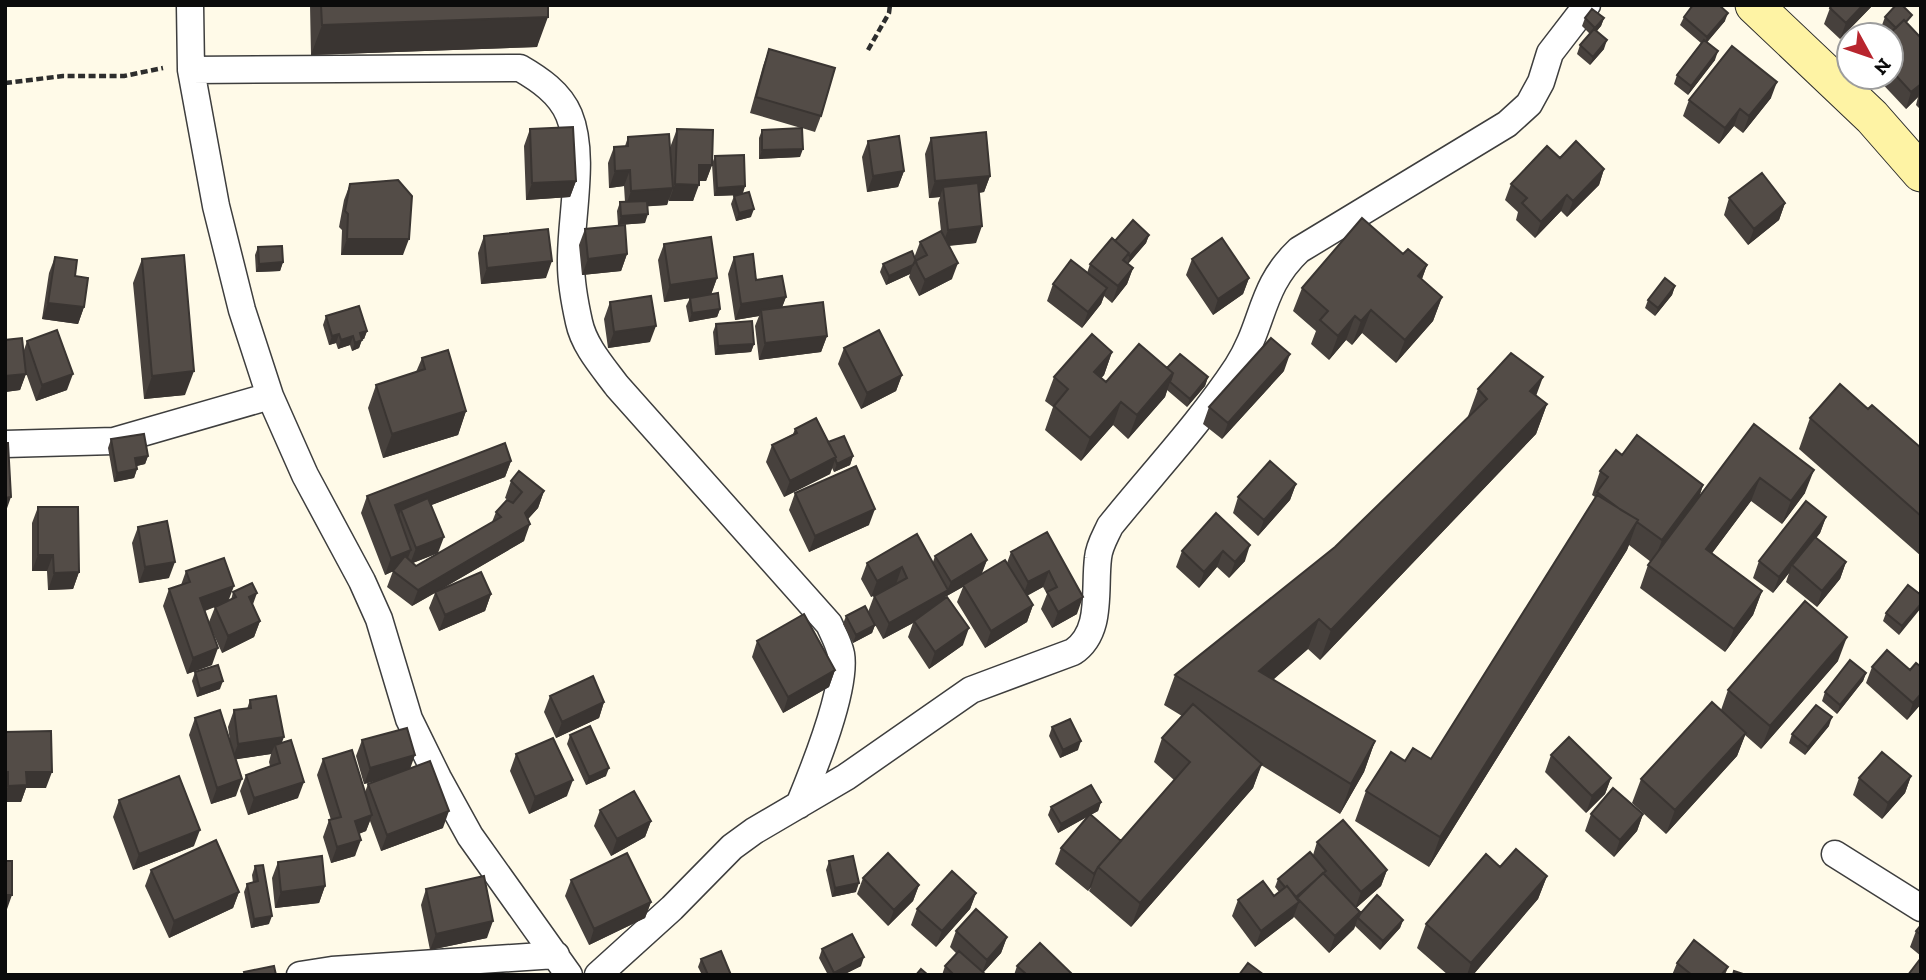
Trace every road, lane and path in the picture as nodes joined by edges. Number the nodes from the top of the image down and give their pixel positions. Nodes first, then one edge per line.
1 (190, 5) edge
2 (890, 5) edge
3 (1587, 5) edge
4 (1754, 5) edge
5 (868, 50) dead end
6 (191, 66) junction
7 (5, 83) edge
8 (1921, 173) edge
9 (270, 396) junction
10 (5, 444) edge
11 (799, 805) junction
12 (1835, 854) dead end
13 (1921, 908) edge
14 (563, 965) edge
15 (300, 975) edge
16 (598, 975) edge

1 - 6 street
2 - 5 path
3 - 11 street
4 - 8 street
6 - 7 path
6 - 9 street
6 - 11 street
9 - 10 street
9 - 14 street
11 - 16 street
12 - 13 street
14 - 15 street

